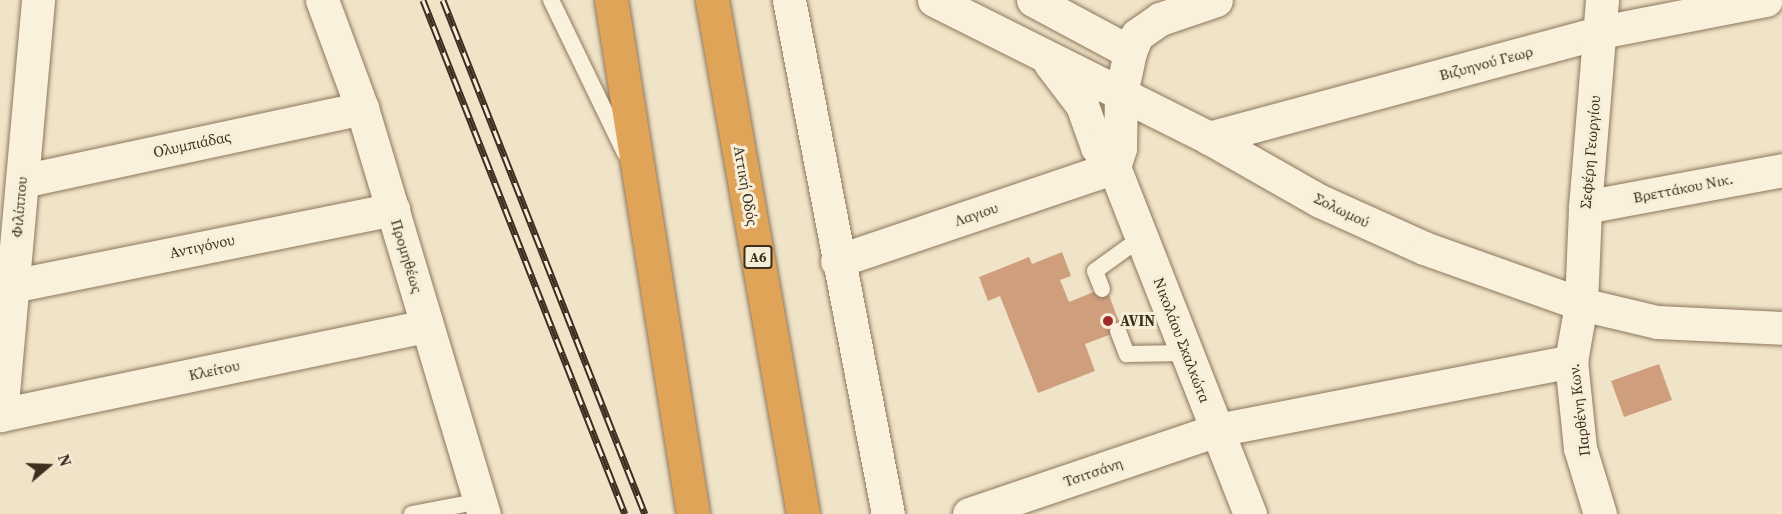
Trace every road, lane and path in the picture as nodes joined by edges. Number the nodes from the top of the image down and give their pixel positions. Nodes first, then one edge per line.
1 (38, 0) edge
2 (322, 0) edge
3 (551, 0) edge
4 (611, 0) edge
5 (712, 0) edge
6 (789, 0) edge
7 (934, 0) edge
8 (1033, 0) edge
9 (1216, 0) edge
10 (1602, 0) edge
11 (1766, 0) edge
12 (1601, 32) junction
13 (1130, 52) junction
14 (1041, 53) junction
15 (1121, 94) junction
16 (362, 108) junction
17 (1209, 138) junction
18 (1114, 167) junction
19 (1782, 170) edge
20 (636, 176) junction
21 (22, 181) junction
22 (1585, 207) junction
23 (393, 208) junction
24 (1142, 237) junction
25 (837, 261) junction
26 (12, 286) junction
27 (1102, 289) dead end
28 (1581, 304) junction
29 (428, 326) junction
30 (1782, 328) edge
31 (1118, 331) dead end
32 (1187, 353) junction
33 (1571, 361) junction
34 (0, 415) edge
35 (1217, 430) junction
36 (482, 507) edge
37 (412, 514) edge
38 (693, 514) edge
39 (803, 514) edge
40 (888, 514) edge
41 (969, 514) edge
42 (1251, 514) edge
43 (1600, 514) edge

1 - 21 street, Φιλίππου
2 - 16 street, Προμηθέως
3 - 20 lane
4 - 20 highway
5 - 39 highway, Αττική Οδός / Α6
6 - 25 street
7 - 14 street, Σολωμού
8 - 13 street
9 - 13 street
10 - 12 street, Σεφέρη Γεωργίου
11 - 12 street, Βιζυηνού Γεωρ
12 - 17 street, Βιζυηνού Γεωρ
12 - 22 street, Σεφέρη Γεωργίου
13 - 15 street
14 - 15 street, Σολωμού
14 - 18 street, Νικολάου Σκαλκώτα
15 - 17 street, Σολωμού
15 - 18 street
16 - 21 street, Ολυμπιάδας
16 - 23 street, Προμηθέως
17 - 28 street, Σολωμού
18 - 24 street, Νικολάου Σκαλκώτα
18 - 25 street, Λαγιου
19 - 22 street, Βρεττάκου Νικ.
20 - 38 highway
21 - 26 street, Φιλίππου
22 - 28 street, Σεφέρη Γεωργίου
23 - 26 street, Αντιγόνου
23 - 29 street, Προμηθέως
24 - 27 lane
24 - 32 street, Νικολάου Σκαλκώτα
25 - 40 street
26 - 34 street, Φιλίππου
28 - 30 street, Σολωμού
28 - 33 street, Παρθένη Κων.
29 - 34 street, Κλείτου
29 - 36 street, Προμηθέως
31 - 32 lane
32 - 35 street, Νικολάου Σκαλκώτα
33 - 35 street, Τσιτσάνη
33 - 43 street, Παρθένη Κων.
35 - 41 street, Τσιτσάνη
35 - 42 street, Νικολάου Σκαλκώτα
36 - 37 lane

